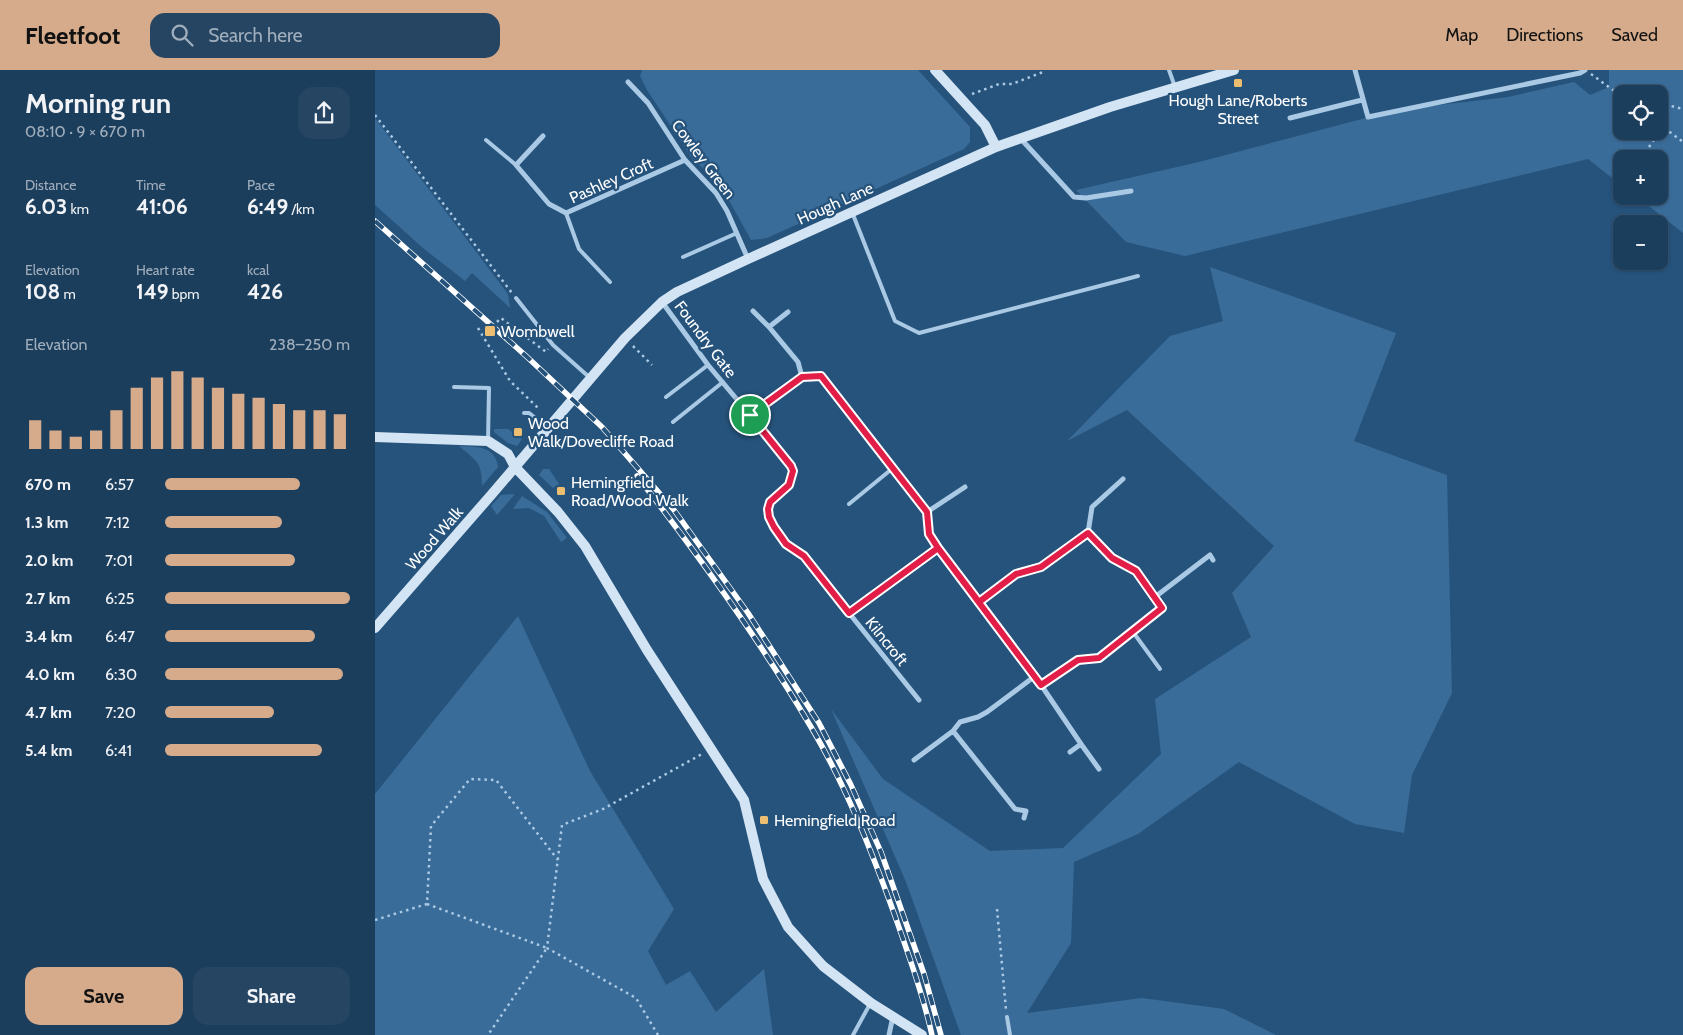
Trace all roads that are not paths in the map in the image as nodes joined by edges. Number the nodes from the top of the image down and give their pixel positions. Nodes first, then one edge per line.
1 (935, 70) edge
2 (1169, 70) edge
3 (1234, 70) edge
4 (1355, 70) edge
5 (1585, 70) edge
6 (628, 82) dead end
7 (1175, 87) junction
8 (1362, 100) junction
9 (1290, 118) dead end
10 (543, 136) dead end
11 (1020, 138) junction
12 (486, 140) dead end
13 (996, 147) junction
14 (685, 160) junction
15 (516, 165) junction
16 (1131, 191) dead end
17 (852, 212) junction
18 (566, 214) junction
19 (737, 233) junction
20 (683, 257) dead end
21 (748, 259) junction
22 (1138, 276) dead end
23 (610, 282) dead end
24 (515, 298) road end
25 (662, 302) junction
26 (753, 311) dead end
27 (788, 312) dead end
28 (769, 327) junction
29 (708, 365) junction
30 (802, 377) junction
31 (589, 381) junction
32 (723, 382) junction
33 (454, 387) dead end
34 (666, 397) dead end
35 (524, 413) dead end
36 (750, 415) junction
37 (673, 422) dead end
38 (551, 425) junction
39 (375, 437) edge
40 (488, 441) junction
41 (515, 467) junction
42 (893, 468) junction
43 (1123, 479) dead end
44 (965, 487) dead end
45 (849, 504) dead end
46 (927, 512) junction
47 (1088, 533) junction
48 (938, 548) junction
49 (1213, 560) dead end
50 (1155, 598) junction
51 (979, 602) junction
52 (849, 613) junction
53 (375, 628) edge
54 (1133, 632) junction
55 (1160, 669) dead end
56 (1035, 676) junction
57 (1041, 685) junction
58 (919, 700) dead end
59 (953, 731) junction
60 (1081, 744) junction
61 (1070, 752) dead end
62 (914, 760) dead end
63 (1099, 769) dead end
64 (1024, 818) dead end
65 (871, 1002) junction
66 (893, 1016) junction
67 (1007, 1017) road end
68 (920, 1034) edge
69 (853, 1035) edge
70 (889, 1035) edge
71 (1010, 1035) edge

1 - 13 main road
2 - 7 lane
3 - 7 main road, Hough Lane
4 - 8 street
5 - 8 street
6 - 14 street, Cowley Green
7 - 11 main road, Hough Lane
8 - 9 street
10 - 15 street
11 - 13 main road, Hough Lane
11 - 16 street
12 - 15 lane
13 - 17 main road, Hough Lane
14 - 18 street, Pashley Croft
14 - 19 street, Cowley Green
15 - 18 street, Pashley Croft
17 - 21 main road, Hough Lane
17 - 22 lane
18 - 23 lane
19 - 20 lane
19 - 21 street, Cowley Green
21 - 25 main road, Hough Lane
24 - 31 lane
25 - 29 street, Foundry Gate
25 - 31 main road, Hough Lane
26 - 28 street
27 - 28 street
28 - 30 street
29 - 32 street, Foundry Gate
29 - 34 lane
30 - 36 street
30 - 42 street
31 - 38 main road, Hough Lane
32 - 36 street, Foundry Gate
32 - 37 lane
33 - 40 lane
35 - 38 lane
36 - 52 street, Foundry Gate
38 - 41 main road, Hough Lane
39 - 40 main road
40 - 41 main road
41 - 53 main road, Wood Walk
41 - 65 main road
42 - 45 lane
42 - 46 street
43 - 47 street
44 - 46 street
46 - 48 street
47 - 50 street
47 - 51 street
48 - 51 street
48 - 52 street, Kilncroft
49 - 50 street
50 - 54 street
51 - 56 street
52 - 58 street, Kilncroft
54 - 55 lane
54 - 57 street
56 - 57 street
56 - 59 street
57 - 60 street
59 - 62 street
59 - 64 street
60 - 61 street
60 - 63 street
65 - 66 main road
65 - 69 lane
66 - 68 main road
66 - 70 street
67 - 71 lane

